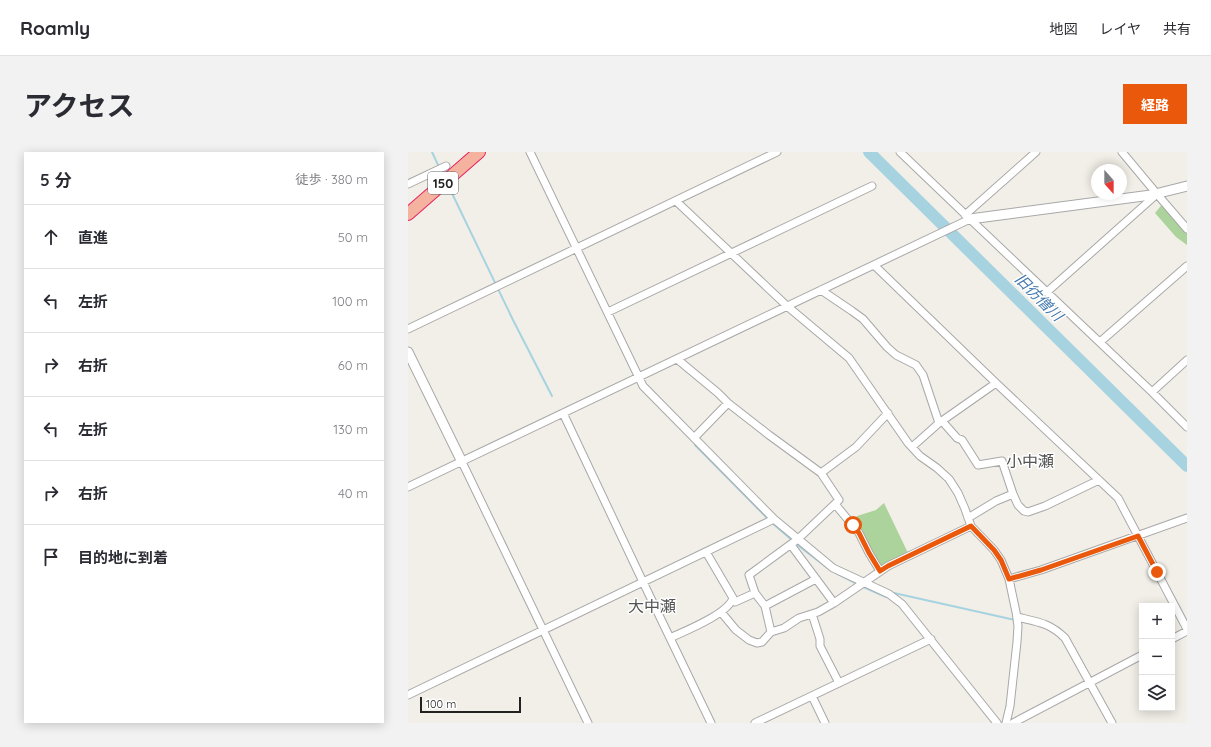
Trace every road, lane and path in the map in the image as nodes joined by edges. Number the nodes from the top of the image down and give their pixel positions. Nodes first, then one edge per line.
1 (479, 152) edge
2 (530, 152) edge
3 (777, 152) edge
4 (900, 152) edge
5 (1036, 152) edge
6 (1122, 152) edge
7 (446, 166) dead end
8 (408, 184) edge
9 (872, 186) dead end
10 (1187, 186) edge
11 (1157, 194) junction
12 (676, 201) junction
13 (408, 214) edge
14 (968, 217) junction
15 (1187, 229) edge
16 (577, 248) junction
17 (731, 253) junction
18 (874, 265) junction
19 (1187, 266) edge
20 (822, 290) junction
21 (1047, 292) junction
22 (787, 306) junction
23 (608, 312) junction
24 (408, 329) edge
25 (1100, 342) junction
26 (408, 352) edge
27 (677, 359) junction
28 (1187, 360) edge
29 (639, 378) junction
30 (996, 383) junction
31 (1152, 392) junction
32 (728, 403) junction
33 (563, 413) junction
34 (888, 413) junction
35 (941, 422) junction
36 (1187, 426) edge
37 (694, 438) junction
38 (912, 447) junction
39 (462, 462) junction
40 (821, 473) junction
41 (1099, 480) junction
42 (408, 488) edge
43 (1013, 494) junction
44 (835, 504) junction
45 (968, 518) junction
46 (1187, 518) edge
47 (774, 519) junction
48 (971, 526) junction
49 (1138, 536) junction
50 (798, 540) junction
51 (790, 545) junction
52 (706, 552) junction
53 (880, 571) junction
54 (816, 579) junction
55 (1009, 579) junction
56 (643, 582) junction
57 (863, 582) junction
58 (755, 593) junction
59 (732, 601) junction
60 (834, 603) junction
61 (765, 606) junction
62 (721, 612) junction
63 (812, 614) junction
64 (1017, 617) junction
65 (543, 630) junction
66 (1187, 630) edge
67 (770, 632) junction
68 (1175, 637) edge
69 (670, 638) junction
70 (931, 639) junction
71 (1139, 657) edge
72 (1090, 682) junction
73 (839, 683) junction
74 (408, 694) edge
75 (812, 696) junction
76 (588, 723) edge
77 (711, 723) edge
78 (755, 723) edge
79 (825, 723) edge
80 (997, 723) edge
81 (1006, 723) edge
82 (1013, 723) edge
83 (1112, 723) edge

1 - 13 highway, 150
2 - 16 street
3 - 12 street
4 - 14 street
5 - 14 street
6 - 11 street
7 - 8 street
9 - 17 street
10 - 11 street
11 - 14 street
11 - 15 street
11 - 21 street
12 - 16 street
12 - 17 street
14 - 18 street
14 - 21 street
16 - 23 street
16 - 24 street
17 - 22 street
17 - 23 street
18 - 20 street
18 - 30 street
19 - 25 street
20 - 22 street
20 - 35 street
21 - 25 street
22 - 27 street
22 - 34 street
23 - 29 street
25 - 31 street
26 - 39 street
27 - 29 street
27 - 32 street
28 - 31 street
29 - 33 street
29 - 37 street
30 - 35 street
30 - 41 street
31 - 36 street
32 - 37 street
32 - 40 street
33 - 39 street
33 - 56 street
34 - 38 street
34 - 40 street
35 - 38 street
35 - 43 street
37 - 47 street
38 - 45 street
39 - 42 street
39 - 65 street
40 - 44 street
41 - 43 street
41 - 49 street
43 - 45 street
44 - 50 street
44 - 53 street
45 - 48 street
46 - 49 street
47 - 50 street
47 - 52 street
48 - 53 street
48 - 55 street
49 - 55 street
49 - 66 street
50 - 51 street
50 - 57 street
51 - 54 street
51 - 58 street
52 - 56 street
52 - 59 street
53 - 57 street
54 - 60 street
54 - 61 street
55 - 64 street
56 - 65 street
56 - 69 street
57 - 60 street
57 - 70 street
58 - 59 street
58 - 61 street
59 - 62 street
60 - 63 street
61 - 67 street
62 - 67 street
62 - 69 street
63 - 67 street
63 - 73 street
64 - 72 street
64 - 81 street
65 - 74 street
65 - 76 street
66 - 68 street
69 - 77 street
70 - 73 street
70 - 80 street
71 - 72 street
72 - 82 street
72 - 83 street
73 - 75 street
75 - 78 street
75 - 79 street

